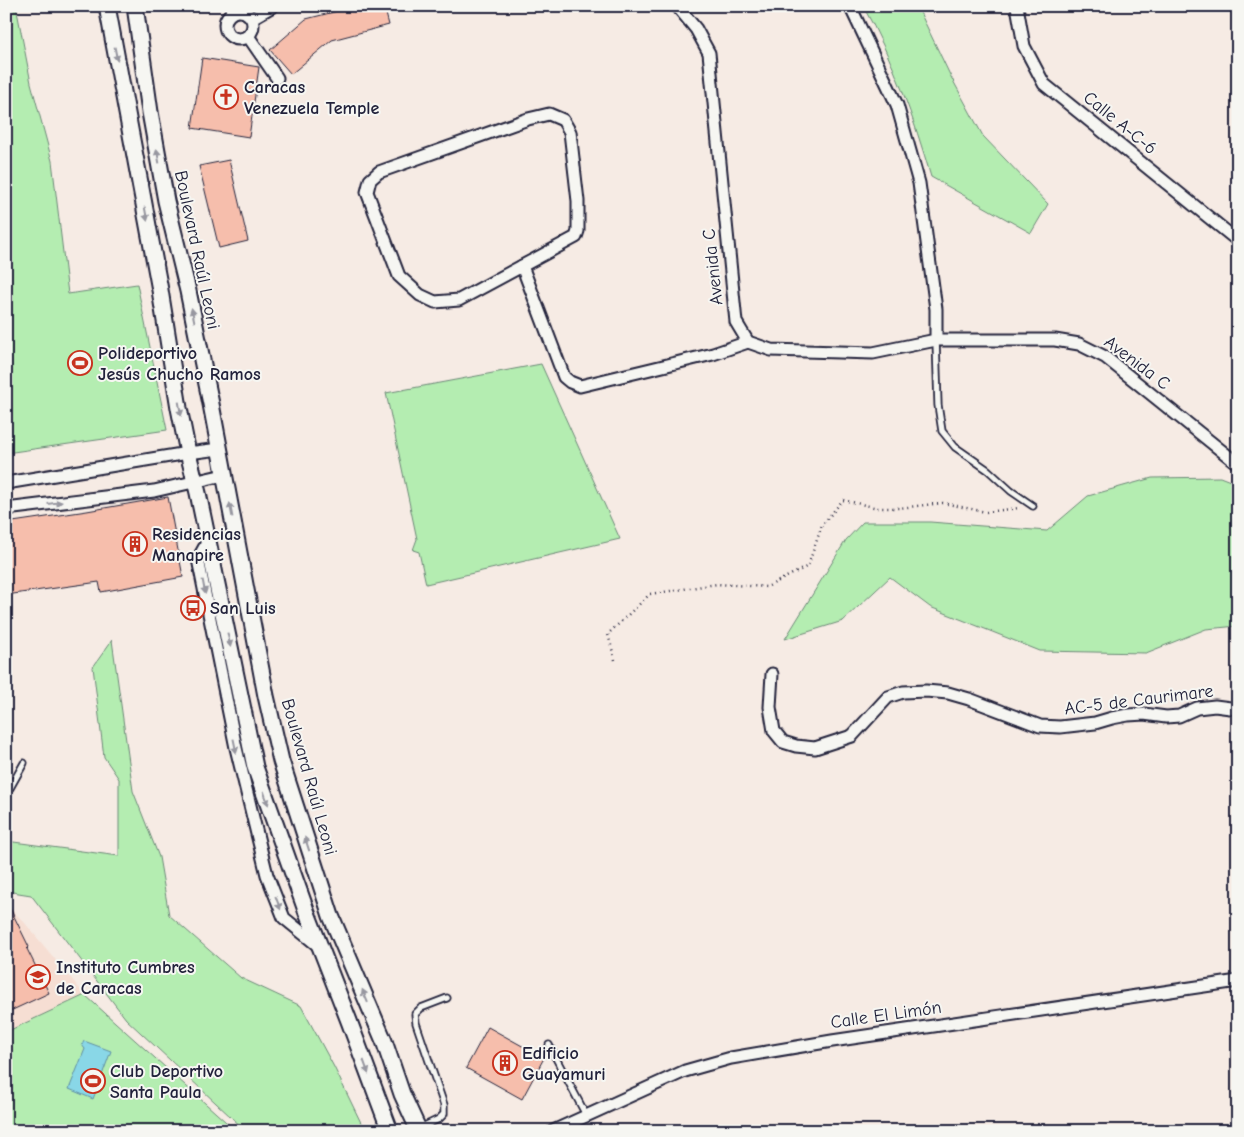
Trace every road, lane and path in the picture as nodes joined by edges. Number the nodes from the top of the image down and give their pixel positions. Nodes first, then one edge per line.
1 (107, 6) edge
2 (135, 6) edge
3 (273, 6) edge
4 (677, 6) edge
5 (850, 6) edge
6 (1017, 6) edge
7 (229, 11) edge
8 (252, 18) junction
9 (248, 36) junction
10 (277, 78) dead end
11 (1238, 241) edge
12 (522, 266) junction
13 (936, 340) junction
14 (748, 342) junction
15 (219, 449) junction
16 (188, 452) junction
17 (1238, 464) edge
18 (224, 475) junction
19 (195, 481) junction
20 (6, 483) edge
21 (1032, 506) joint
22 (6, 509) edge
23 (208, 541) junction
24 (616, 660) dead end
25 (772, 674) dead end
26 (1238, 710) edge
27 (24, 763) dead end
28 (6, 791) edge
29 (321, 948) junction
30 (1238, 980) edge
31 (447, 998) dead end
32 (549, 1045) dead end
33 (586, 1115) junction
34 (419, 1130) edge
35 (390, 1131) edge
36 (553, 1131) edge

1 -> 16 main road
15 -> 2 main road, Boulevard Raúl Leoni
3 - 8 street
4 - 14 street, Avenida C
5 - 13 street
6 - 11 street, Calle A-C-6
7 - 8 street
7 - 9 street
8 - 9 street
9 - 10 street
12 - 12 street
12 - 14 street
13 - 14 street, Avenida C
13 - 17 street, Avenida C
13 - 21 lane
15 - 16 street
15 - 18 main road, Boulevard Raúl Leoni
16 - 19 main road
16 - 20 street
18 - 19 street
34 -> 18 main road, Boulevard Raúl Leoni
22 -> 19 street
19 - 23 main road
21 - 24 path
23 -> 29 main road
23 -> 29 street
25 - 26 street, AC-5 de Caurimare
27 - 28 lane
29 -> 35 main road
30 - 33 street, Calle El Limón
31 - 34 lane
32 - 33 lane
33 - 36 street, Calle El Limón

